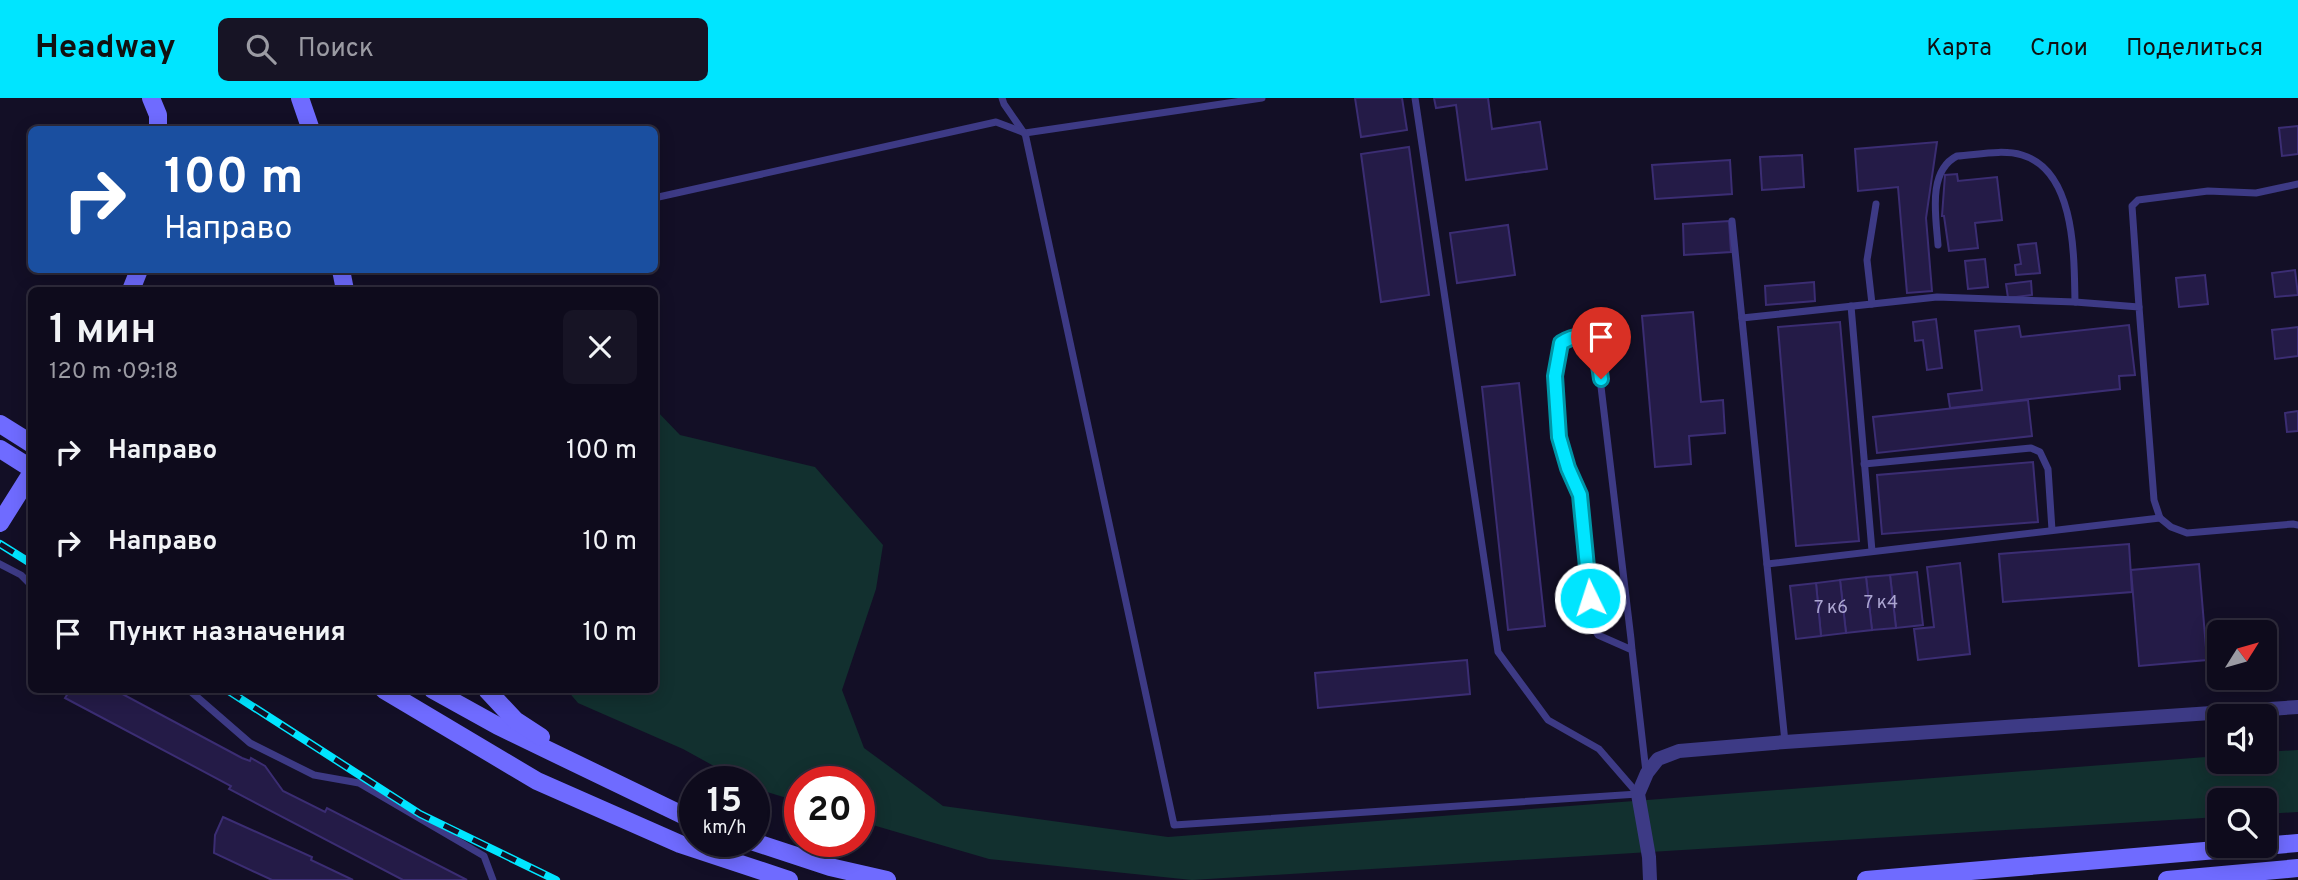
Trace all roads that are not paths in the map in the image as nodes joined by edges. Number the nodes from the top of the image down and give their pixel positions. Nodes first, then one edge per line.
1 (151, 98) edge
2 (300, 98) edge
3 (1002, 98) edge
4 (1262, 98) edge
5 (1415, 98) edge
6 (159, 126) edge
7 (310, 126) edge
8 (1025, 133) junction
9 (2298, 184) edge
10 (658, 197) edge
11 (1875, 204) dead end
12 (1732, 221) dead end
13 (1938, 245) dead end
14 (2075, 302) junction
15 (1872, 304) junction
16 (1851, 306) junction
17 (2139, 307) junction
18 (1742, 318) junction
19 (0, 424) edge
20 (28, 442) edge
21 (0, 449) edge
22 (1864, 464) junction
23 (28, 467) edge
24 (28, 477) edge
25 (2160, 518) junction
26 (0, 523) edge
27 (2298, 526) edge
28 (2052, 530) junction
29 (1872, 551) junction
30 (0, 564) edge
31 (1767, 564) junction
32 (28, 582) edge
33 (1632, 650) junction
34 (192, 693) edge
35 (389, 693) edge
36 (438, 693) edge
37 (490, 693) edge
38 (2298, 707) edge
39 (1785, 741) junction
40 (1647, 772) junction
41 (596, 774) junction
42 (1638, 794) junction
43 (679, 813) edge
44 (2298, 843) edge
45 (770, 847) edge
46 (2298, 868) edge
47 (493, 880) edge
48 (789, 880) edge
49 (887, 880) edge
50 (1650, 880) edge
51 (1866, 880) edge
52 (2167, 880) edge

1 - 6 main road
2 - 7 main road
3 - 8 lane
4 - 8 lane
5 - 42 lane
8 - 10 lane
8 - 42 lane
9 - 17 lane
11 - 15 lane
12 - 18 lane
13 - 14 lane
14 - 15 lane
14 - 17 lane
15 - 16 lane
16 - 18 lane
16 - 22 lane
17 - 25 lane
18 - 31 lane
19 - 20 main road
21 - 23 main road
22 - 28 lane
22 - 29 lane
24 - 26 main road
25 - 27 lane
25 - 28 lane
28 - 29 lane
29 - 31 lane
30 - 32 lane
31 - 39 lane
33 - 33 lane
33 - 40 lane
34 - 47 lane
35 - 48 main road
36 - 41 main road
37 - 41 main road
38 - 39 street
39 - 40 street
40 - 42 street
41 - 43 main road
42 - 50 street
44 - 51 main road
45 - 49 main road
46 - 52 main road

